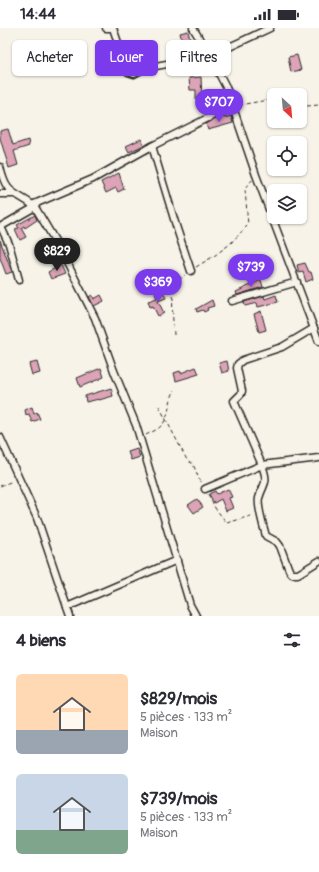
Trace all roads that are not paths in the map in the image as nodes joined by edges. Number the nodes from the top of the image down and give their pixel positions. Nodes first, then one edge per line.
1 (106, 28) edge
2 (113, 28) edge
3 (193, 28) edge
4 (270, 28) edge
5 (200, 40) edge
6 (231, 46) edge
7 (166, 64) edge
8 (220, 76) edge
9 (232, 106) junction
10 (152, 146) junction
11 (0, 167) edge
12 (0, 194) edge
13 (13, 194) junction
14 (34, 206) junction
15 (1, 227) edge
16 (191, 270) road end
17 (19, 280) dead end
18 (297, 282) junction
19 (232, 301) dead end
20 (314, 328) junction
21 (319, 342) edge
22 (0, 437) edge
23 (319, 458) edge
24 (262, 465) junction
25 (205, 489) road end
26 (177, 560) junction
27 (319, 561) edge
28 (67, 607) junction
29 (70, 616) edge
30 (196, 616) edge

1 - 2 street
2 - 7 street
3 - 5 street
4 - 6 street
8 - 9 street
9 - 10 street
9 - 18 street
10 - 14 street
10 - 16 street
11 - 13 street
12 - 13 street
13 - 14 street
14 - 15 street
14 - 26 street
15 - 17 street
18 - 19 street
18 - 20 street
20 - 21 street
20 - 24 street
22 - 28 street
23 - 24 street
24 - 25 street
24 - 27 street
26 - 28 street
26 - 30 street
28 - 29 street

